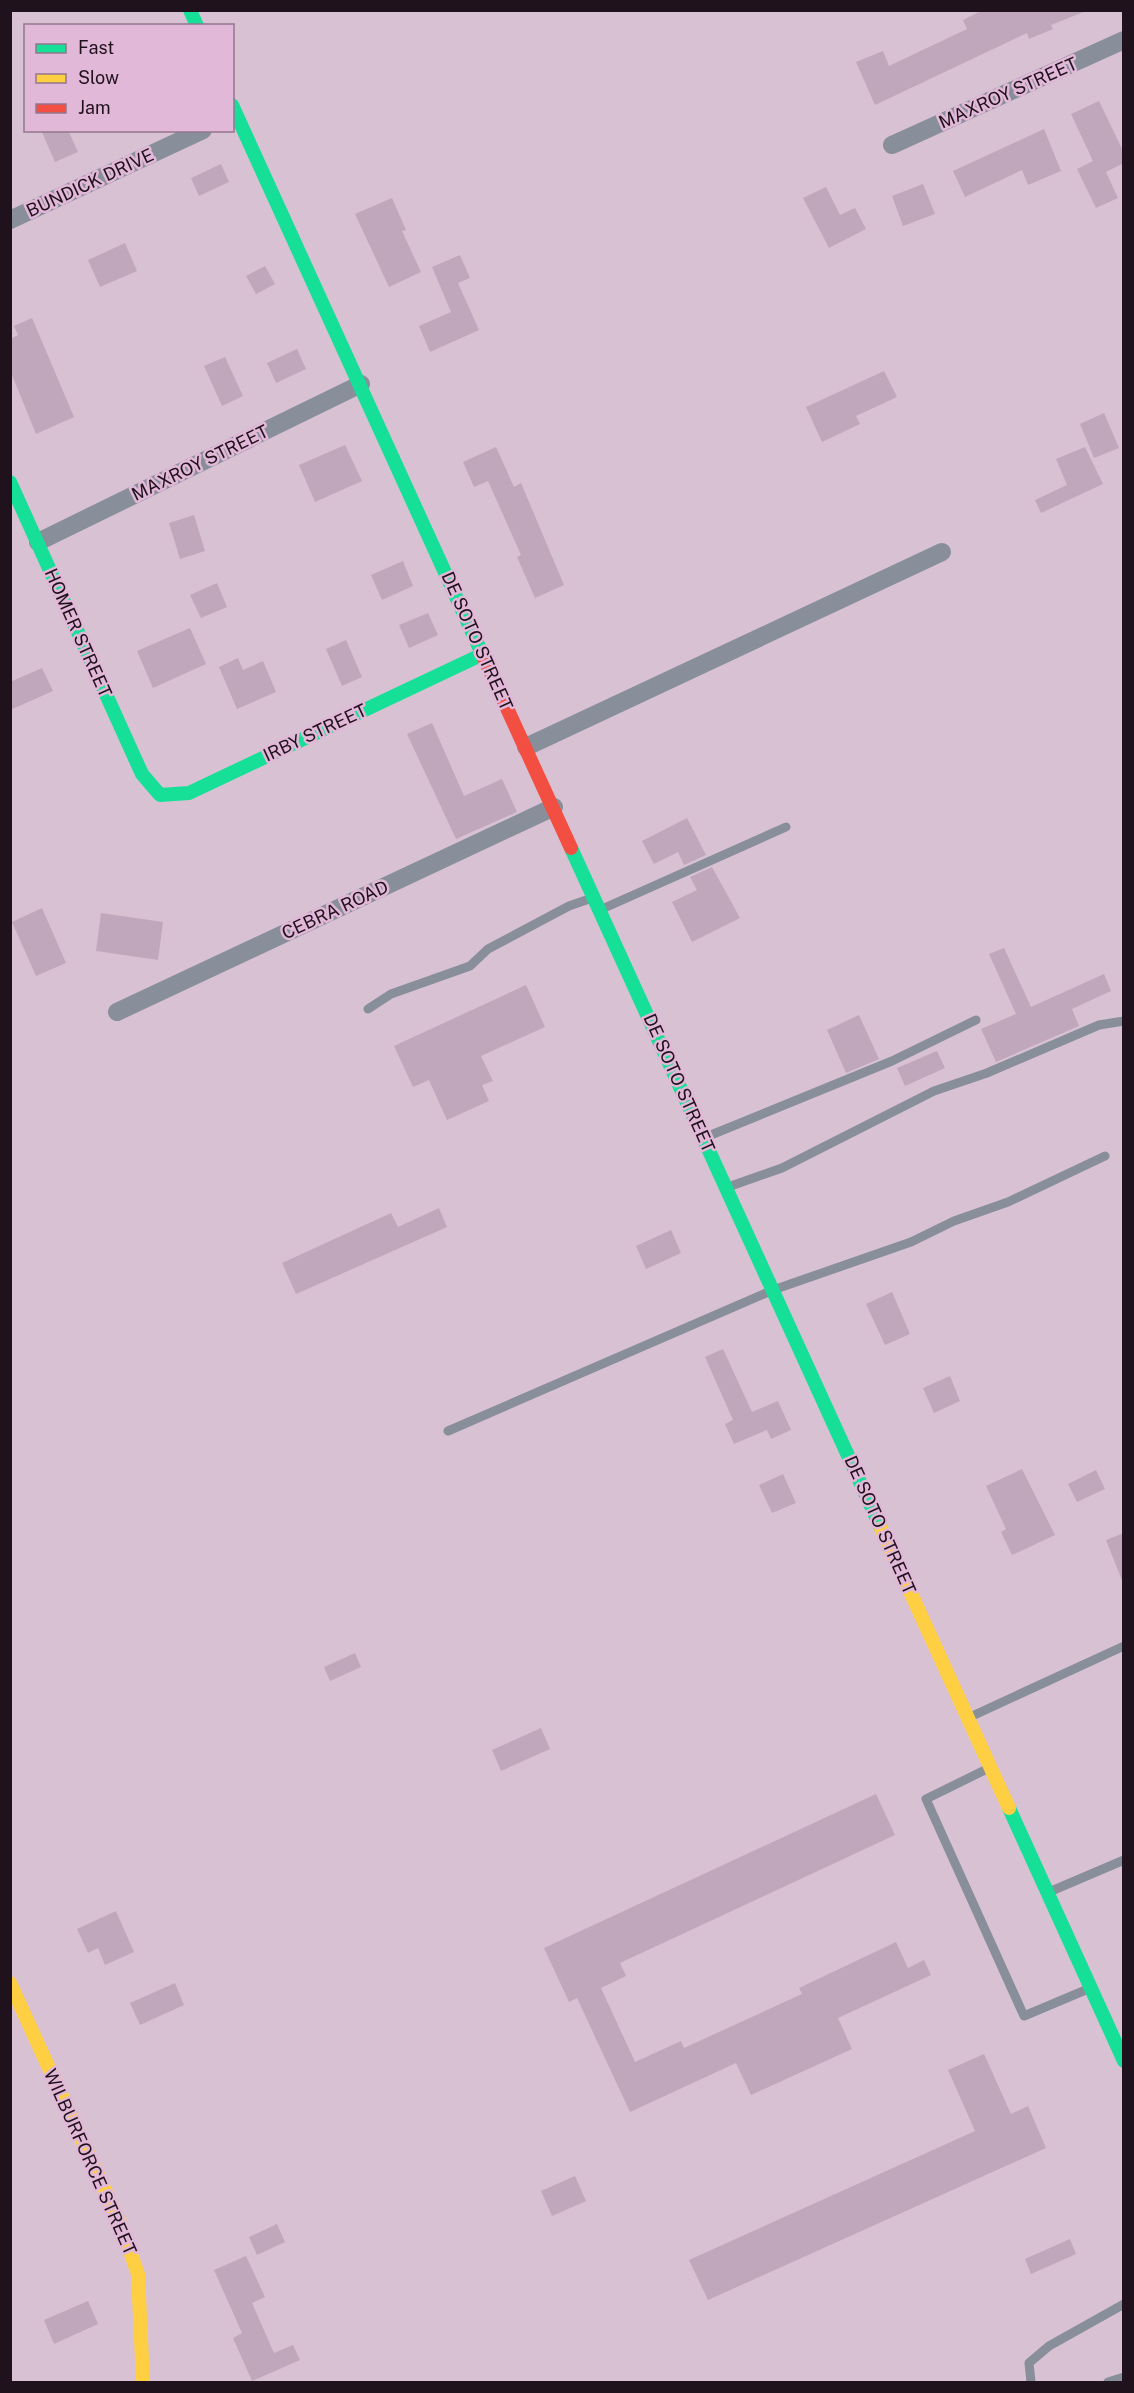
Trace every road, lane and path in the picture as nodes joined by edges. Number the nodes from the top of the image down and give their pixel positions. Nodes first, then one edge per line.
1 (190, 10) edge
2 (196, 24) edge
3 (1124, 40) edge
4 (234, 112) edge
5 (199, 132) edge
6 (892, 145) dead end
7 (10, 220) edge
8 (361, 384) junction
9 (10, 482) edge
10 (38, 542) junction
11 (942, 552) dead end
12 (483, 654) junction
13 (526, 747) junction
14 (148, 783) joint
15 (554, 807) junction
16 (786, 827) dead end
17 (597, 904) junction
18 (368, 1009) dead end
19 (117, 1012) dead end
20 (976, 1020) dead end
21 (1124, 1021) edge
22 (704, 1138) junction
23 (1105, 1156) dead end
24 (726, 1187) junction
25 (773, 1290) junction
26 (448, 1431) dead end
27 (1124, 1646) edge
28 (968, 1718) junction
29 (990, 1768) junction
30 (1124, 1860) edge
31 (1047, 1893) junction
32 (10, 1983) edge
33 (1090, 1988) junction
34 (1124, 2061) edge
35 (1124, 2304) edge
36 (1124, 2377) edge
37 (143, 2382) edge
38 (1031, 2382) edge
39 (1108, 2382) edge

1 - 2 street
3 - 6 street, MAXROY STREET
4 - 8 street, DE SOTO STREET
5 - 7 street, BUNDICK DRIVE
8 - 10 street, MAXROY STREET
8 - 12 street, DE SOTO STREET
9 - 10 street, HOMER STREET
10 - 14 street, HOMER STREET
11 - 13 street
12 - 13 street, DE SOTO STREET
12 - 14 street, IRBY STREET
13 - 15 street, DE SOTO STREET
15 - 17 street, DE SOTO STREET
15 - 19 street, CEBRA ROAD
16 - 17 lane
17 - 18 lane
17 - 22 street, DE SOTO STREET
20 - 22 lane
21 - 24 lane
22 - 24 street, DE SOTO STREET
23 - 25 lane
24 - 25 street, DE SOTO STREET
25 - 26 lane
25 - 28 street, DE SOTO STREET
27 - 28 lane
28 - 29 street, DE SOTO STREET
29 - 31 street, DE SOTO STREET
29 - 33 lane
30 - 31 lane
31 - 33 street, DE SOTO STREET
32 - 37 street, WILBURFORCE STREET
33 - 34 street, DE SOTO STREET
35 - 38 lane
36 - 39 lane

